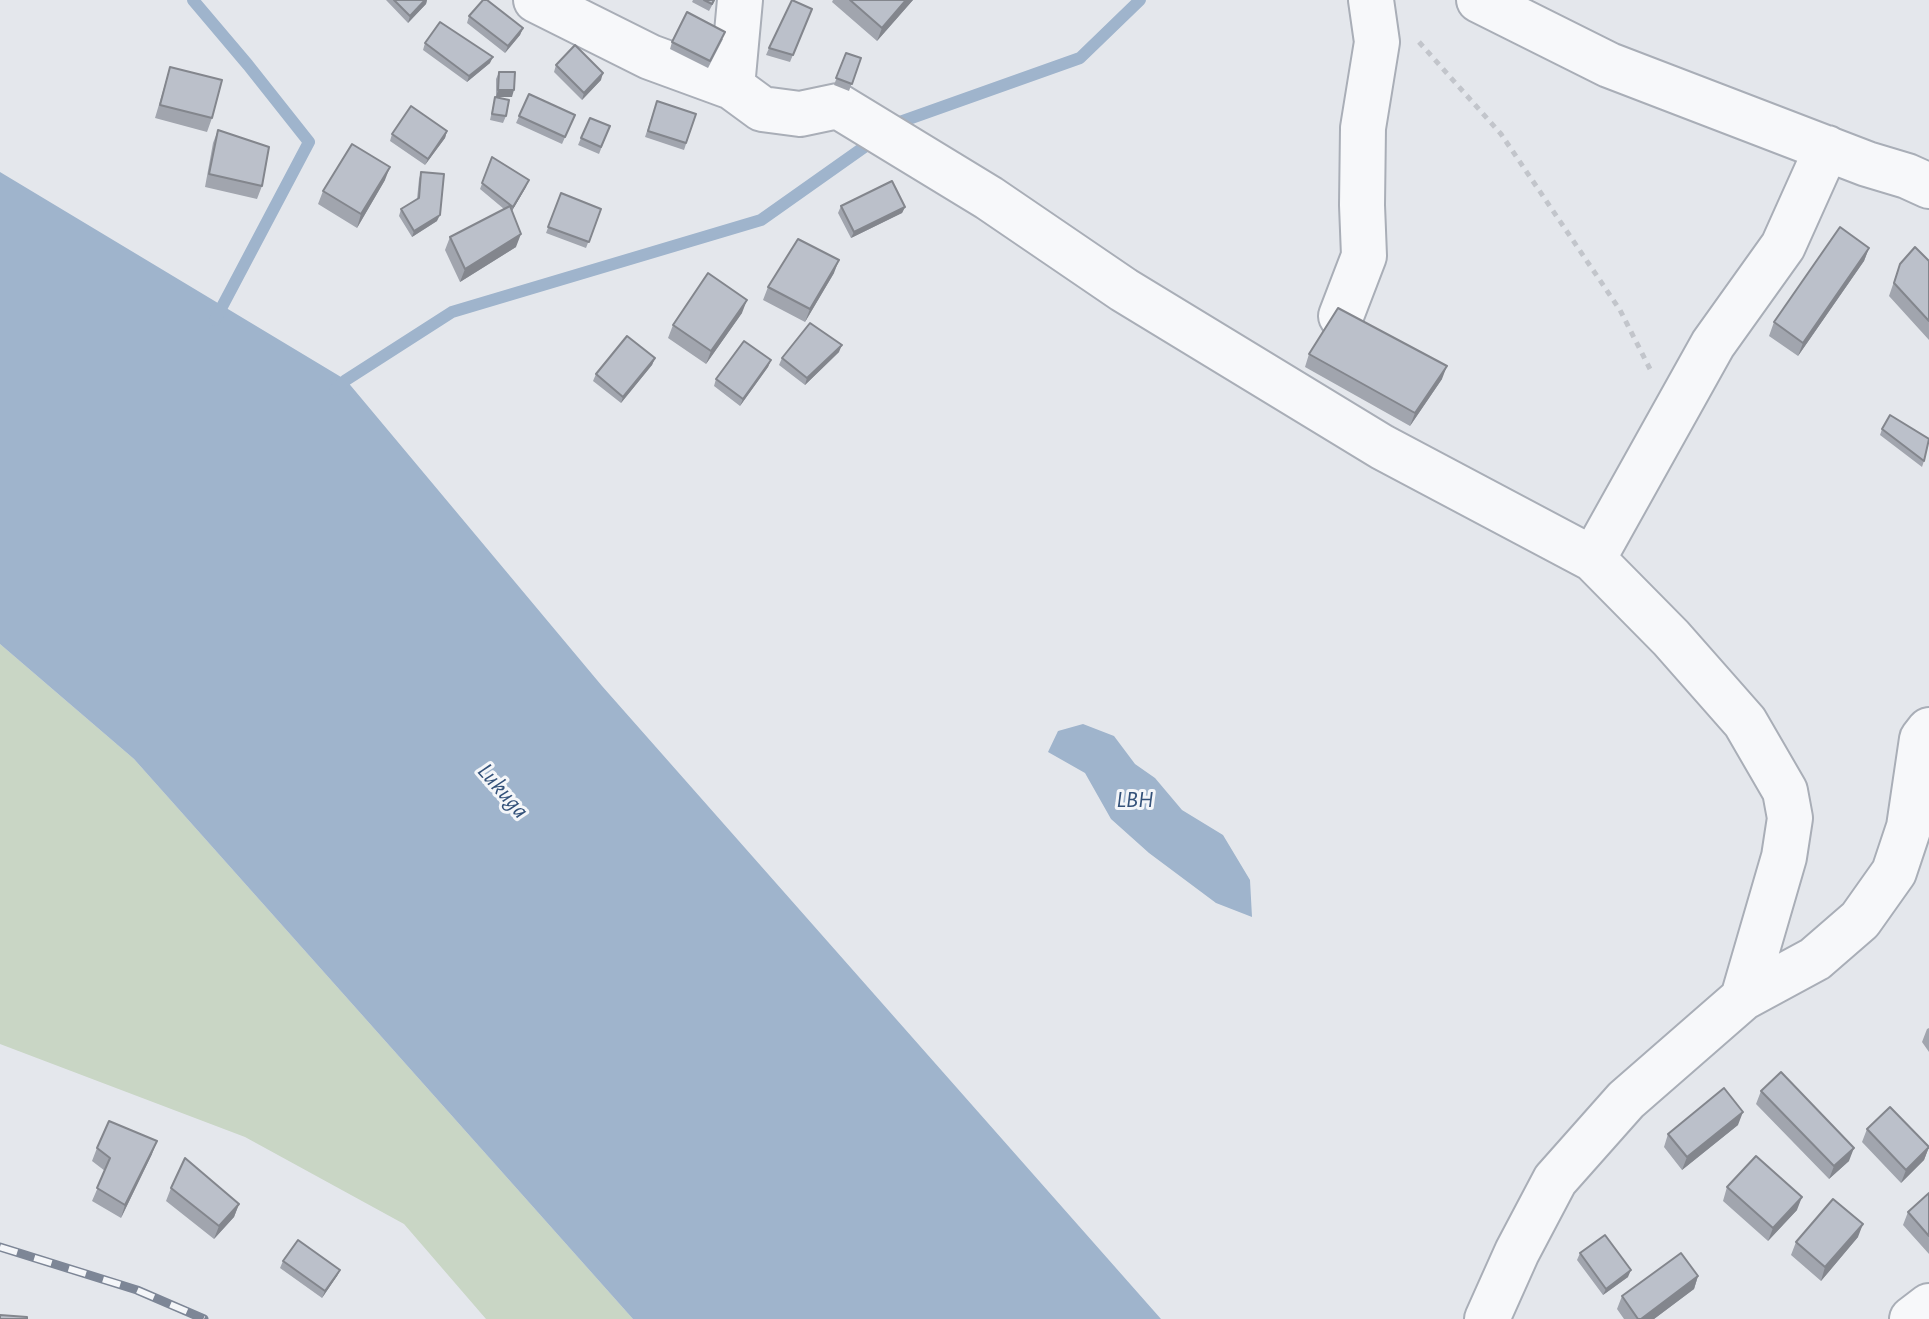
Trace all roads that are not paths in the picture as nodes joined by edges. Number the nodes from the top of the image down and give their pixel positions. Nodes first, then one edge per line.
1 (536, 0) edge
2 (740, 0) edge
3 (1371, 0) edge
4 (1479, 0) edge
5 (732, 87) junction
6 (1827, 148) junction
7 (1929, 186) edge
8 (1341, 316) edge
9 (1593, 559) junction
10 (1929, 730) edge
11 (1743, 998) junction
12 (1929, 1306) edge
13 (1487, 1319) edge
14 (1912, 1319) edge

1 - 5 street
2 - 5 street
3 - 8 street
4 - 6 street
5 - 9 street
6 - 7 street
6 - 9 street
9 - 11 street
10 - 11 street
11 - 13 street
12 - 14 street

